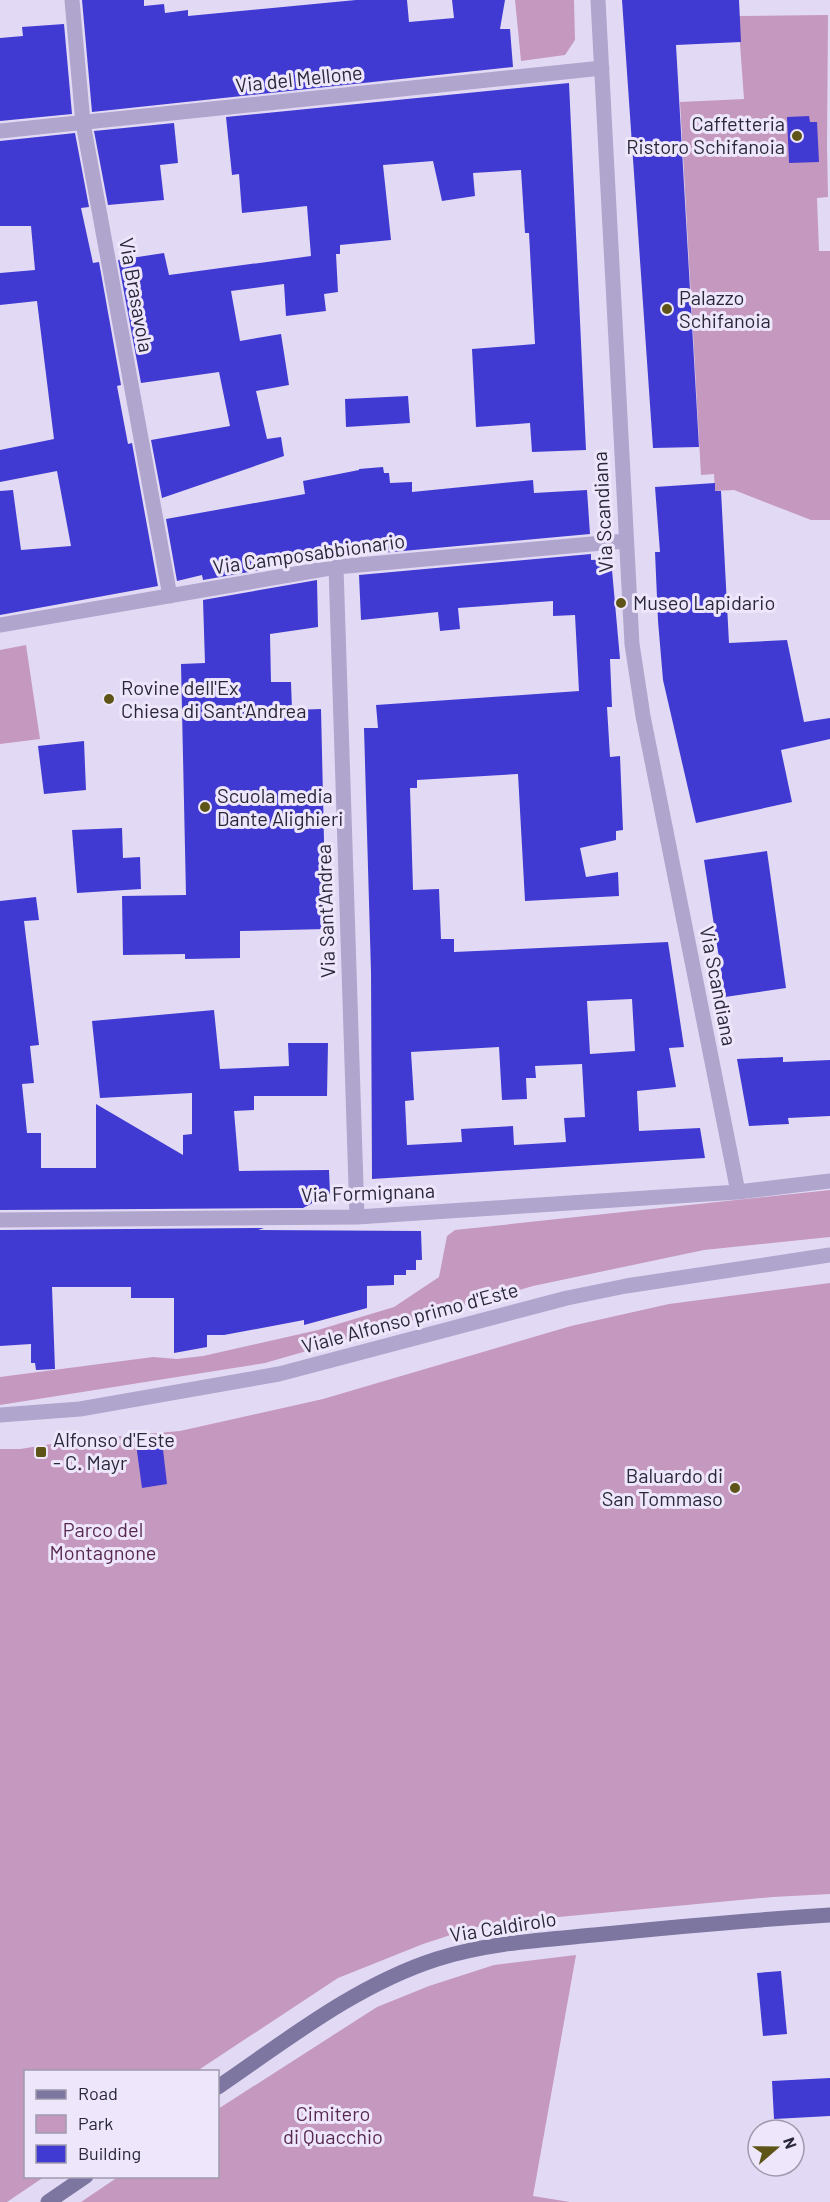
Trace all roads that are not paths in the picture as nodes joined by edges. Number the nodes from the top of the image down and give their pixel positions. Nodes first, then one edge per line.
1 (72, 0) edge
2 (598, 0) edge
3 (602, 68) junction
4 (83, 123) junction
5 (0, 131) edge
6 (626, 541) junction
7 (336, 567) junction
8 (170, 596) junction
9 (0, 625) edge
10 (830, 1181) edge
11 (738, 1192) junction
12 (357, 1216) junction
13 (0, 1220) edge
14 (830, 1255) edge
15 (0, 1415) edge
16 (830, 1915) edge
17 (219, 2086) edge
18 (83, 2178) edge
19 (48, 2202) edge

1 - 4 street, Via Brasavola
2 - 3 street, Via Scandiana
3 - 4 street, Via del Mellone
3 - 6 street, Via Scandiana
4 - 5 street, Via del Mellone
4 - 8 street, Via Brasavola
6 - 7 street, Via Camposabbionario
6 - 11 street, Via Scandiana
7 - 8 street, Via Camposabbionario
7 - 12 street, Via Sant'Andrea
8 - 9 street, Via Camposabbionario
10 - 11 street, Via Formignana
11 - 12 street, Via Formignana
12 - 13 street, Via Formignana
14 - 15 street, Viale Alfonso primo d'Este
16 - 17 main road, Via Caldirolo
18 - 19 main road

